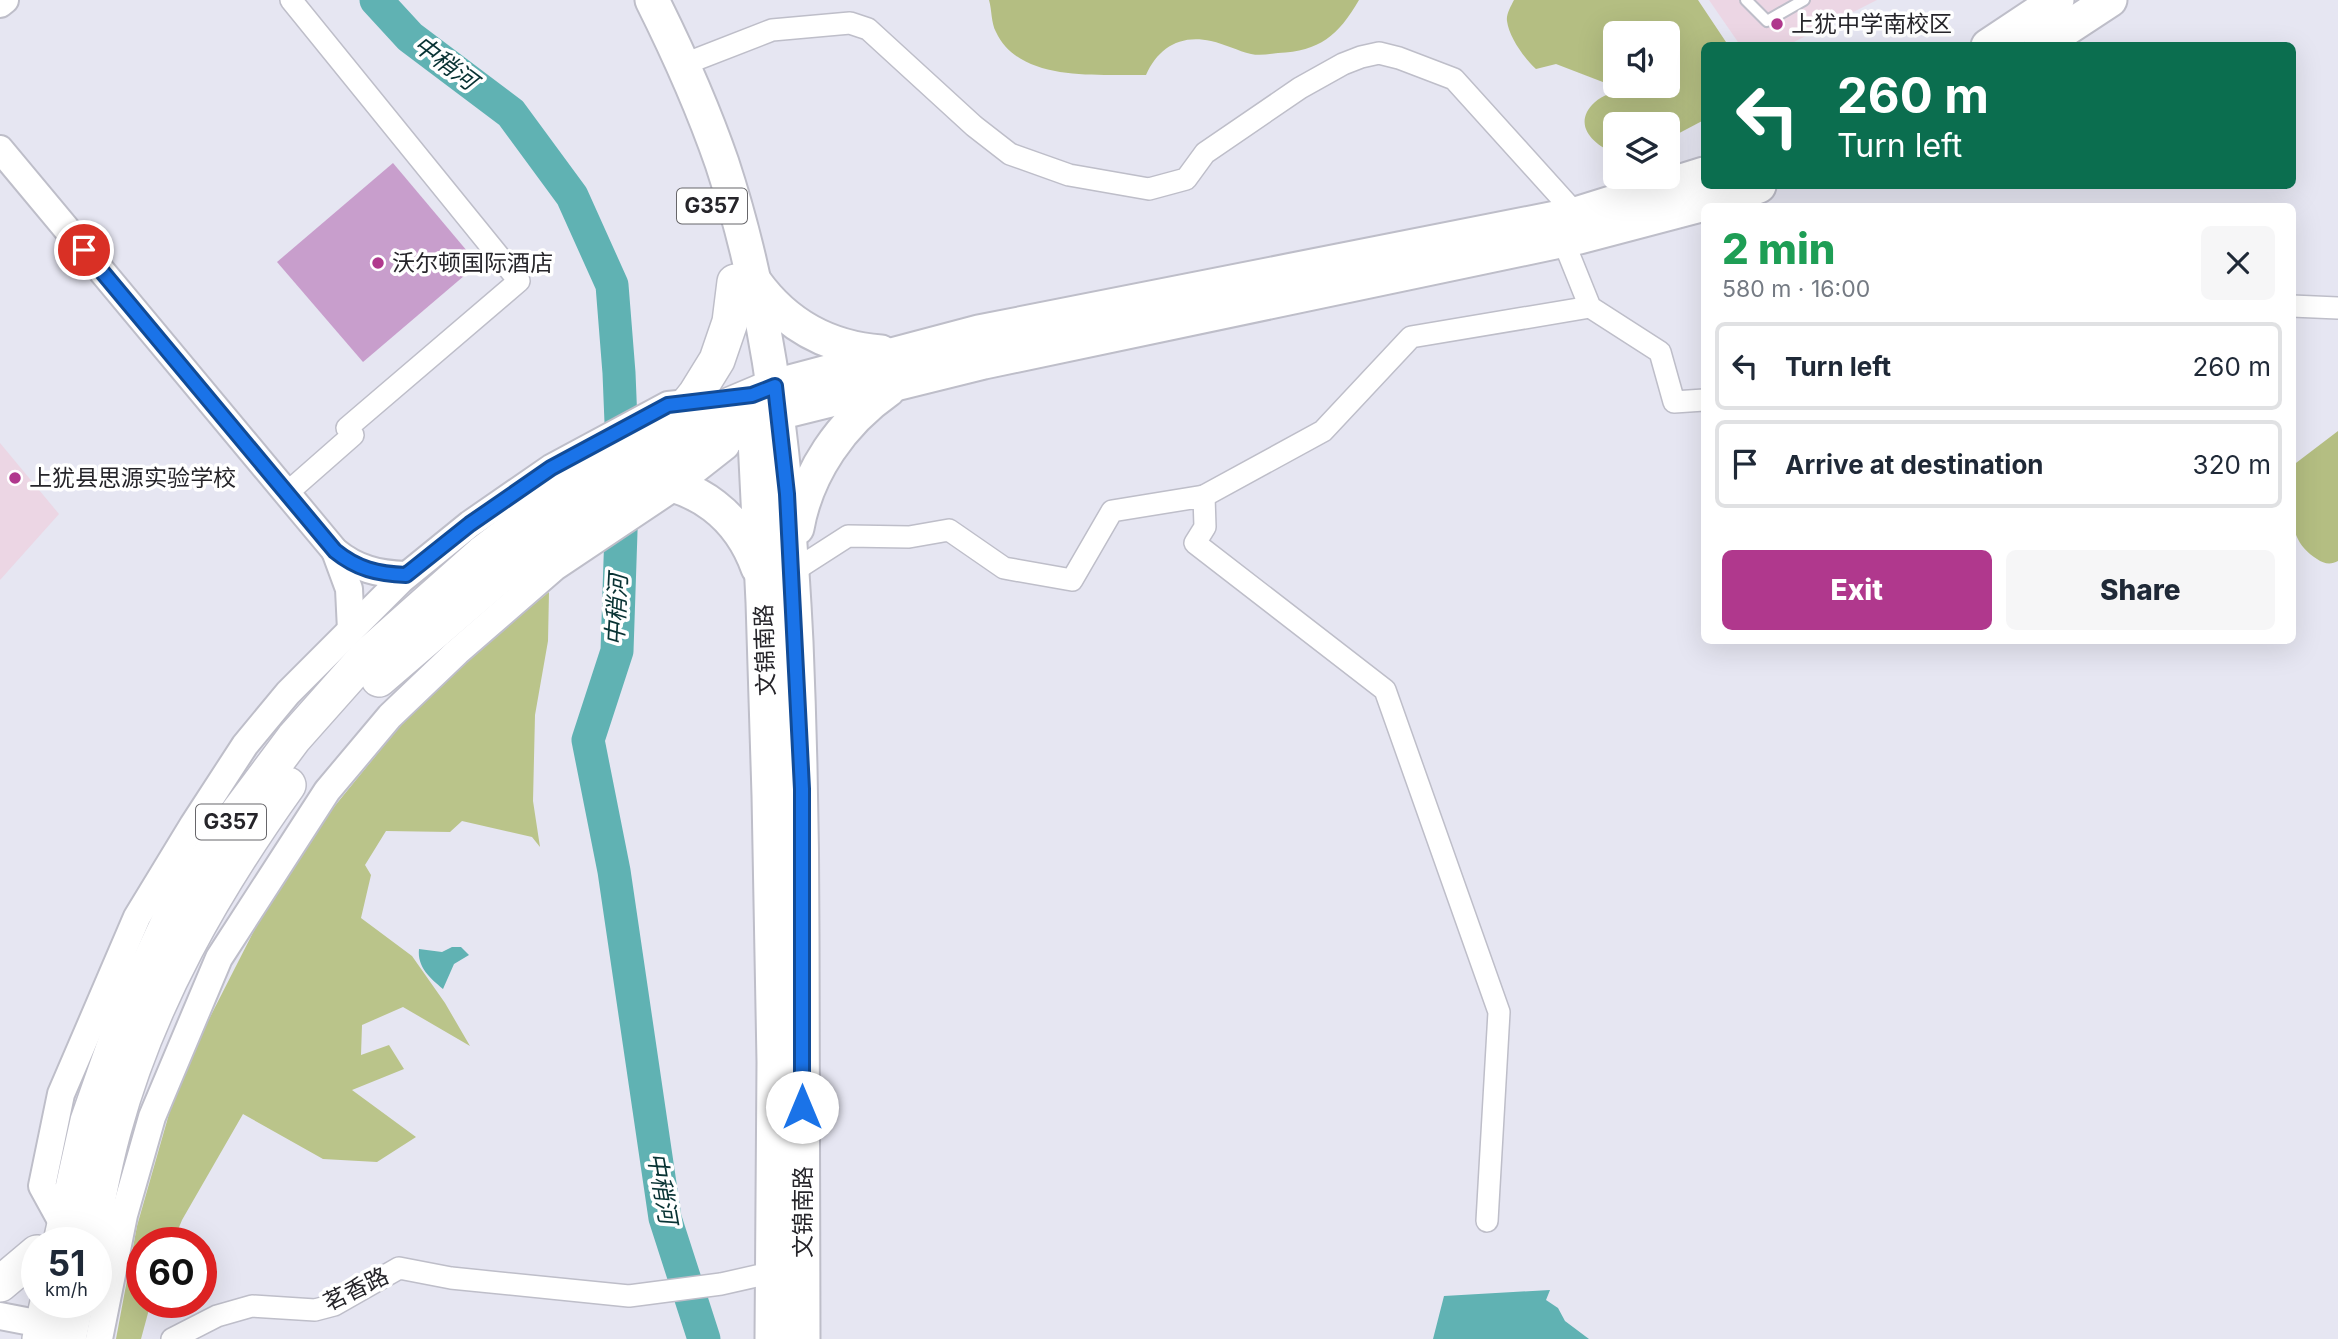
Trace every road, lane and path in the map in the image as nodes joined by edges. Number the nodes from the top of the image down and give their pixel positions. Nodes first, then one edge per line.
1 (5, 0) edge
2 (291, 0) edge
3 (629, 0) edge
4 (652, 0) edge
5 (1746, 0) edge
6 (1804, 0) edge
7 (2057, 0) edge
8 (2110, 0) edge
9 (0, 5) edge
10 (1994, 42) edge
11 (2046, 42) edge
12 (682, 65) junction
13 (0, 149) edge
14 (1701, 175) edge
15 (1751, 189) edge
16 (1709, 203) edge
17 (1701, 205) edge
18 (1569, 227) junction
19 (744, 280) junction
20 (2296, 306) edge
21 (1590, 307) junction
22 (2338, 308) edge
23 (901, 367) junction
24 (1701, 400) edge
25 (765, 405) junction
26 (667, 451) junction
27 (552, 484) junction
28 (287, 493) junction
29 (1205, 496) junction
30 (335, 551) junction
31 (554, 551) junction
32 (792, 572) junction
33 (406, 575) junction
34 (764, 602) junction
35 (351, 630) junction
36 (1487, 1221) dead end
37 (61, 1227) edge
38 (65, 1227) edge
39 (67, 1227) edge
40 (21, 1266) edge
41 (770, 1273) junction
42 (0, 1284) edge
43 (0, 1316) edge
44 (59, 1327) edge
45 (0, 1335) edge
46 (172, 1339) edge
47 (772, 1339) edge
48 (803, 1339) edge

1 - 9 street
2 - 28 street
3 - 19 main road, G357
4 - 12 main road, G357
5 - 6 lane
7 - 10 main road
8 - 11 main road
12 - 18 street
12 - 19 main road, G357
13 - 28 street
14 - 18 main road
15 - 16 main road
17 - 18 main road
18 - 21 street
18 - 23 main road
19 - 23 main road
19 - 25 main road, G357
19 - 26 highway
20 - 22 street
21 - 24 street
21 - 29 street
23 - 25 main road
23 - 32 main road
25 - 26 highway, G357
25 - 26 street
25 - 32 main road, 文锦南路
25 - 34 main road, 文锦南路
26 - 27 highway, G357
26 - 31 highway, G357
26 - 34 main road
27 - 33 street
27 - 38 highway, G357
28 - 30 street
29 - 32 street
29 - 36 street
30 - 33 street
30 - 35 street
31 - 39 highway, G357
31 - 44 street
32 - 48 main road, 文锦南路
33 - 35 street
34 - 41 main road, 文锦南路
35 - 37 street
40 - 42 highway
41 - 46 street, 茗香路
41 - 47 main road, 文锦南路
43 - 44 street
44 - 45 street

